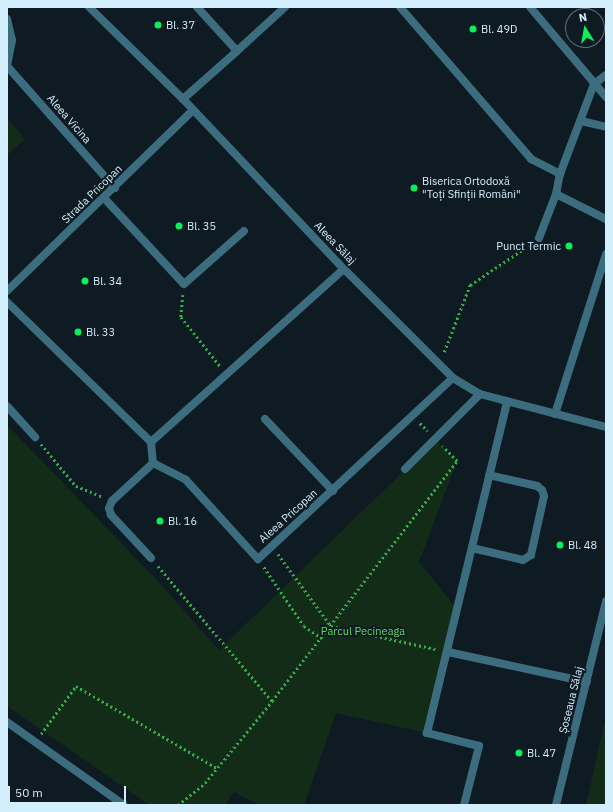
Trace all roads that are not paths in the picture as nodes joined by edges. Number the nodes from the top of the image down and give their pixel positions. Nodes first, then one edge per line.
1 (89, 7) edge
2 (197, 7) edge
3 (285, 7) edge
4 (400, 7) edge
5 (530, 7) edge
6 (7, 19) edge
7 (237, 51) junction
8 (7, 66) edge
9 (606, 75) edge
10 (594, 84) junction
11 (606, 97) edge
12 (183, 99) junction
13 (192, 111) junction
14 (581, 121) junction
15 (606, 127) edge
16 (560, 174) junction
17 (115, 188) junction
18 (556, 194) junction
19 (104, 198) junction
20 (606, 219) edge
21 (244, 231) dead end
22 (539, 238) road end
23 (606, 254) edge
24 (344, 269) junction
25 (7, 291) edge
26 (7, 302) edge
27 (453, 378) junction
28 (480, 394) junction
29 (507, 402) junction
30 (7, 406) edge
31 (555, 414) junction
32 (265, 419) dead end
33 (606, 427) edge
34 (35, 437) road end
35 (151, 442) junction
36 (153, 463) junction
37 (405, 469) dead end
38 (489, 475) junction
39 (333, 491) junction
40 (472, 548) junction
41 (151, 558) road end
42 (606, 601) edge
43 (604, 615) edge
44 (448, 652) junction
45 (587, 682) junction
46 (7, 722) edge
47 (124, 805) edge
48 (464, 805) edge
49 (556, 805) edge

1 - 12 street, Aleea Sălaj
2 - 7 street
3 - 7 street
4 - 16 street
5 - 10 street
6 - 8 street, Aleea Vicina
7 - 12 street
8 - 17 street, Aleea Vicina
9 - 10 street
10 - 11 street
10 - 14 street
12 - 13 street, Aleea Sălaj
13 - 17 street, Strada Pricopan
13 - 24 street, Aleea Sălaj
14 - 15 street
14 - 16 street
16 - 18 street
17 - 19 street, Strada Pricopan
18 - 20 street
18 - 22 street
19 - 21 street
19 - 25 street, Strada Pricopan
23 - 31 street
24 - 27 street, Aleea Sălaj
24 - 35 street
26 - 35 street
27 - 28 street, Aleea Sălaj
27 - 39 street, Aleea Pricopan
28 - 29 street, Aleea Sălaj
28 - 37 street
29 - 31 street, Aleea Sălaj
29 - 38 street
30 - 34 street
31 - 33 street, Aleea Sălaj
32 - 39 street
35 - 36 street
36 - 39 street, Aleea Pricopan
36 - 41 street
38 - 40 street
38 - 40 street
40 - 44 street
42 - 43 street, Șoseaua Sălaj
43 - 45 street, Șoseaua Sălaj
44 - 45 street
44 - 48 street
45 - 49 street, Șoseaua Sălaj
46 - 47 street

